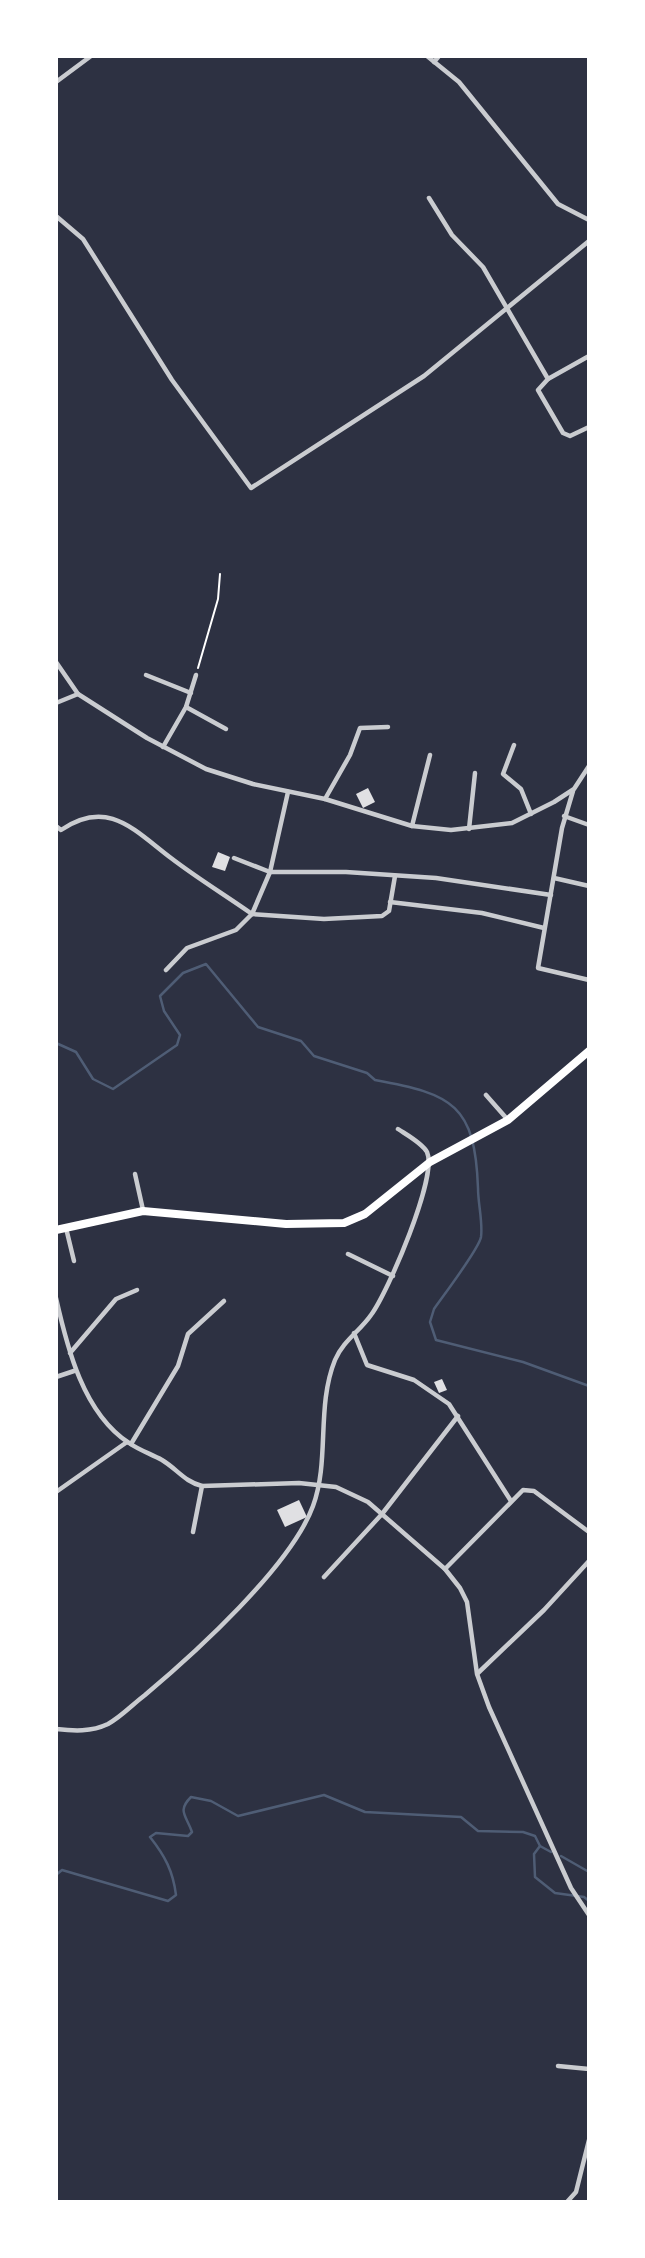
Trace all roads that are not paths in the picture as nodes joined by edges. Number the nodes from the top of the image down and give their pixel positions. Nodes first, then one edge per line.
1 (91, 56) edge
2 (427, 56) edge
3 (439, 56) edge
4 (434, 62) junction
5 (56, 82) edge
6 (429, 198) dead end
7 (56, 216) edge
8 (589, 220) edge
9 (589, 241) edge
10 (506, 306) junction
11 (589, 356) edge
12 (548, 379) junction
13 (589, 427) edge
14 (56, 662) edge
15 (146, 675) dead end
16 (196, 675) road end
17 (191, 692) junction
18 (78, 694) junction
19 (56, 703) edge
20 (186, 707) junction
21 (388, 727) dead end
22 (226, 729) dead end
23 (514, 745) dead end
24 (163, 747) junction
25 (430, 755) dead end
26 (589, 766) edge
27 (475, 773) dead end
28 (574, 789) junction
29 (288, 792) junction
30 (326, 799) junction
31 (531, 814) junction
32 (564, 816) junction
33 (589, 825) edge
34 (56, 826) edge
35 (412, 826) junction
36 (468, 829) junction
37 (234, 858) dead end
38 (270, 872) junction
39 (395, 876) junction
40 (554, 878) junction
41 (589, 886) edge
42 (551, 895) junction
43 (390, 902) junction
44 (252, 914) junction
45 (544, 928) junction
46 (166, 971) dead end
47 (589, 980) edge
48 (589, 1051) edge
49 (486, 1095) dead end
50 (508, 1120) junction
51 (398, 1129) dead end
52 (429, 1162) junction
53 (135, 1174) dead end
54 (143, 1211) junction
55 (66, 1228) junction
56 (56, 1230) edge
57 (348, 1254) dead end
58 (74, 1261) dead end
59 (393, 1276) junction
60 (137, 1290) dead end
61 (56, 1297) edge
62 (225, 1301) dead end
63 (58, 1313) edge
64 (354, 1333) junction
65 (70, 1353) junction
66 (74, 1371) junction
67 (56, 1377) edge
68 (458, 1416) junction
69 (129, 1443) junction
70 (202, 1486) junction
71 (320, 1486) junction
72 (56, 1492) edge
73 (511, 1501) junction
74 (382, 1514) junction
75 (193, 1532) dead end
76 (589, 1532) edge
77 (589, 1561) edge
78 (445, 1569) junction
79 (324, 1577) dead end
80 (477, 1674) junction
81 (56, 1729) edge
82 (589, 1915) edge
83 (558, 2066) dead end
84 (589, 2069) edge
85 (589, 2140) edge
86 (567, 2202) edge

1 - 5 street
2 - 4 street
3 - 4 street
4 - 8 street
6 - 10 street
7 - 10 street
9 - 10 street
10 - 12 street
11 - 12 street
12 - 13 street
14 - 18 street
15 - 17 street
16 - 17 street
17 - 20 street
18 - 19 street
18 - 24 street
20 - 22 street
20 - 24 street
21 - 30 street
23 - 31 street
24 - 29 street
25 - 35 street
26 - 28 street
27 - 36 street
28 - 31 street
28 - 32 street
29 - 30 street
29 - 38 street
30 - 35 street
31 - 36 street
32 - 33 street
32 - 40 street
34 - 44 street
35 - 36 street
37 - 38 street
38 - 39 street
38 - 44 street
39 - 42 street
39 - 43 street
40 - 41 street
40 - 42 street
42 - 45 street
43 - 44 street
43 - 45 street
44 - 46 street
45 - 47 street
48 - 50 main road
49 - 50 street
50 - 52 main road
51 - 52 street
52 - 54 main road
52 - 59 street
53 - 54 street
54 - 55 main road
55 - 56 main road
55 - 58 street
57 - 59 street
59 - 64 street
60 - 65 street
61 - 63 street
62 - 69 street
63 - 65 street
64 - 68 street
64 - 71 street
65 - 66 street
66 - 67 street
66 - 69 street
68 - 73 street
68 - 74 street
69 - 70 street
69 - 72 street
70 - 71 street
70 - 75 street
71 - 74 street
71 - 81 street
73 - 76 street
73 - 78 street
74 - 78 street
74 - 79 street
77 - 80 street
78 - 80 street
80 - 82 street
83 - 84 street
85 - 86 street

